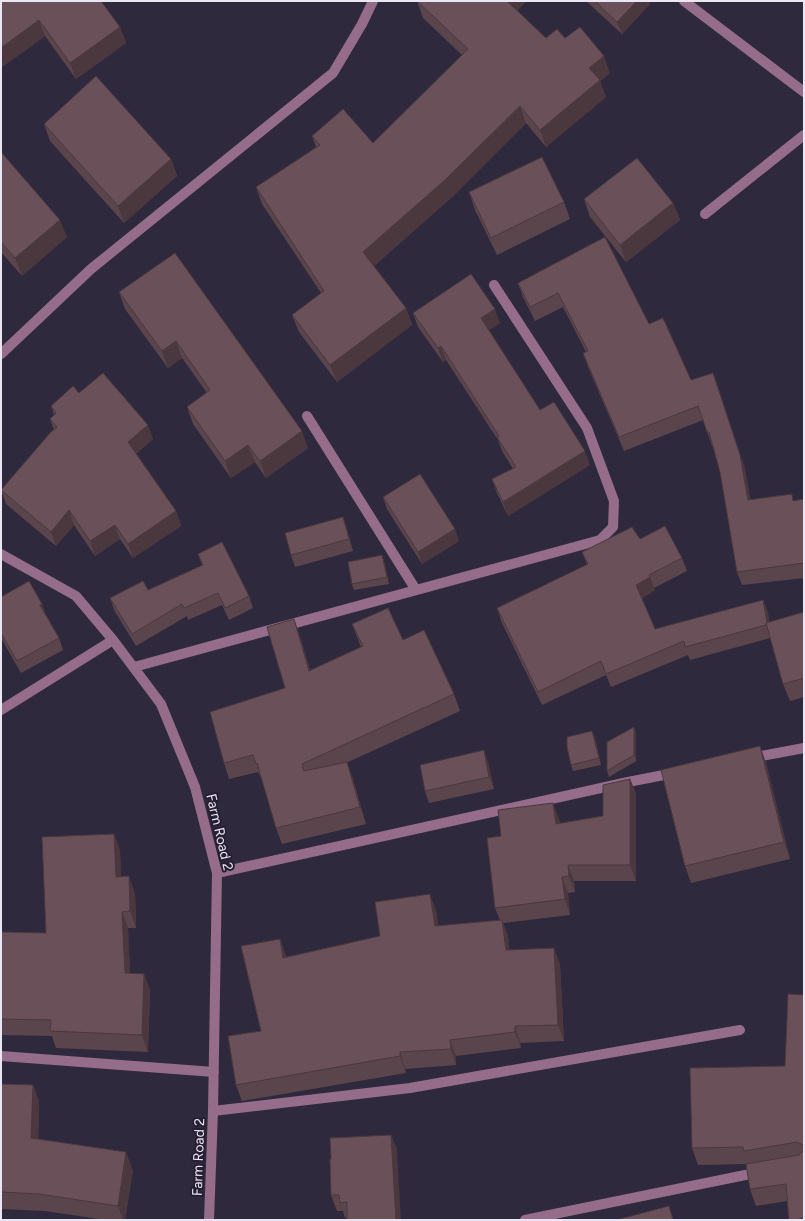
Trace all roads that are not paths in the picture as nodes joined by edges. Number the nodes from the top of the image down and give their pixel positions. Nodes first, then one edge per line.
1 (373, 1) edge
2 (684, 1) edge
3 (804, 92) edge
4 (804, 135) edge
5 (705, 214) dead end
6 (494, 285) dead end
7 (1, 354) edge
8 (307, 416) dead end
9 (1, 554) edge
10 (416, 590) junction
11 (114, 640) junction
12 (134, 667) junction
13 (1, 710) edge
14 (804, 748) edge
15 (743, 760) edge
16 (681, 772) edge
17 (217, 873) junction
18 (740, 1030) dead end
19 (1, 1056) edge
20 (214, 1072) junction
21 (213, 1110) junction
22 (773, 1170) edge
23 (209, 1220) edge
24 (524, 1220) edge

1 - 7 street
2 - 3 street
4 - 5 street
6 - 10 street
8 - 10 street
9 - 11 street, Farm Road 2
10 - 12 street
11 - 12 street, Farm Road 2
11 - 13 street
12 - 17 street, Farm Road 2
14 - 15 street
16 - 17 street
17 - 20 street, Farm Road 2
18 - 21 street
19 - 20 street
20 - 21 street, Farm Road 2
21 - 23 street, Farm Road 2
22 - 24 street

